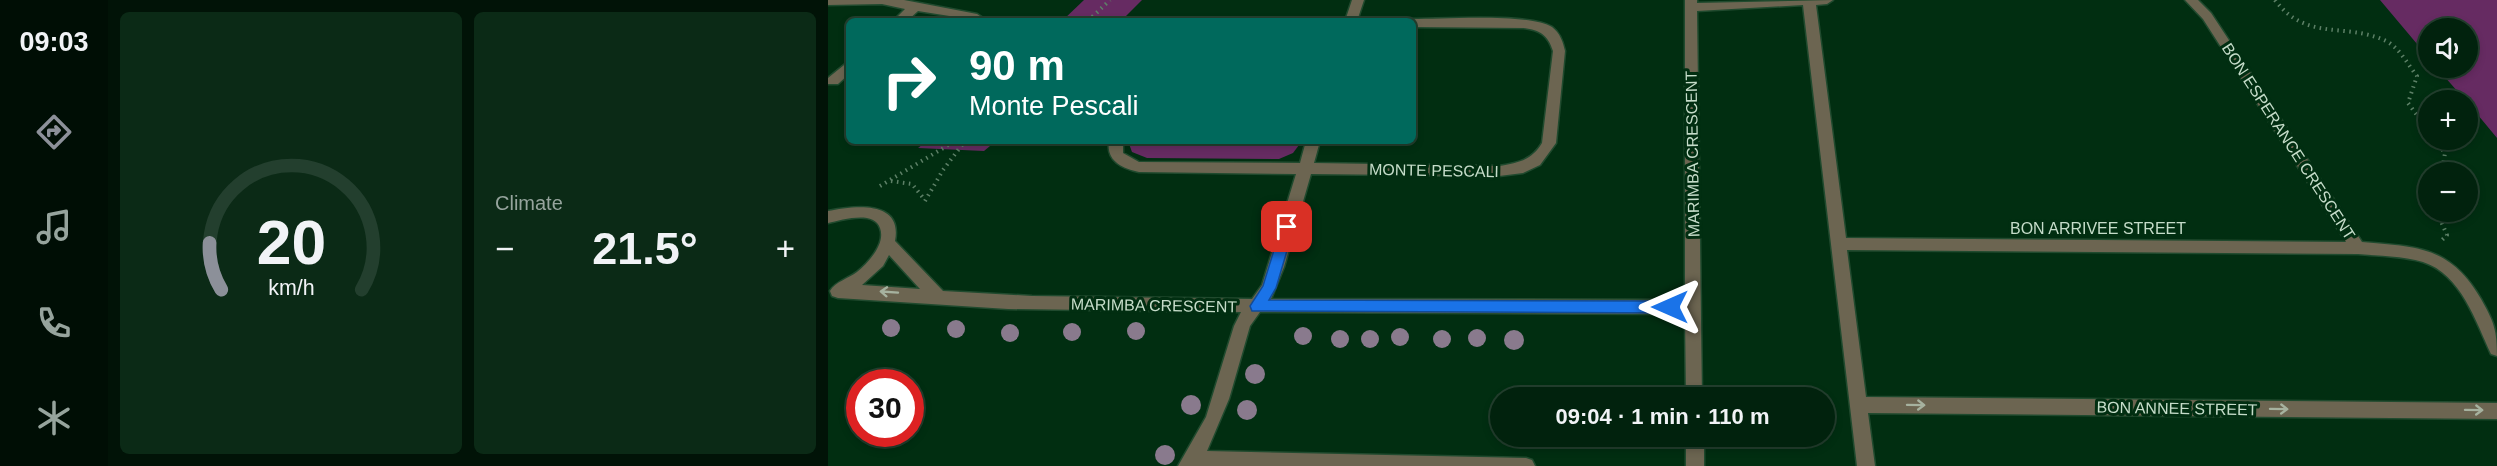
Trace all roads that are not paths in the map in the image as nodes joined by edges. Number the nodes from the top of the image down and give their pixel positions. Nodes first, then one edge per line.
1 (1358, 0) edge
2 (1827, 0) edge
3 (2191, 0) edge
4 (828, 1) edge
5 (1809, 1) edge
6 (1691, 3) edge
7 (915, 7) junction
8 (902, 18) edge
9 (977, 18) dead end
10 (1352, 18) edge
11 (1416, 23) edge
12 (846, 68) edge
13 (830, 81) edge
14 (846, 84) edge
15 (1116, 144) edge
16 (1312, 144) edge
17 (1305, 167) junction
18 (828, 217) edge
19 (889, 244) junction
20 (1838, 244) junction
21 (2358, 248) junction
22 (833, 293) edge
23 (939, 297) junction
24 (1257, 306) junction
25 (1694, 307) junction
26 (2497, 349) edge
27 (1694, 387) edge
28 (1857, 405) junction
29 (2497, 411) edge
30 (1695, 447) edge
31 (1190, 463) edge
32 (1526, 466) edge
33 (1695, 466) edge
34 (1866, 466) edge

1 - 10 street
2 - 5 street
3 - 21 street, BON ESPERANCE CRESCENT
4 - 7 street
5 - 6 street
5 - 20 street
6 - 25 street, MARIMBA CRESCENT
7 - 8 street
7 - 9 street
11 - 17 street, MONTE PESCALI
12 - 13 street
13 - 14 street
15 - 17 street, MONTE PESCALI
16 - 17 street
17 - 24 street
18 - 19 street
19 - 22 street
19 - 23 street
20 - 21 street, BON ARRIVEE STREET
20 - 28 street
21 - 26 street, BON ESPERANCE CRESCENT
23 -> 22 street, MARIMBA CRESCENT
23 - 24 street, MARIMBA CRESCENT
24 - 25 street, MARIMBA CRESCENT
24 - 31 street
25 - 27 street, MARIMBA CRESCENT
28 -> 29 street, BON ANNEE STREET
28 - 34 street
30 - 33 street
31 - 32 street

